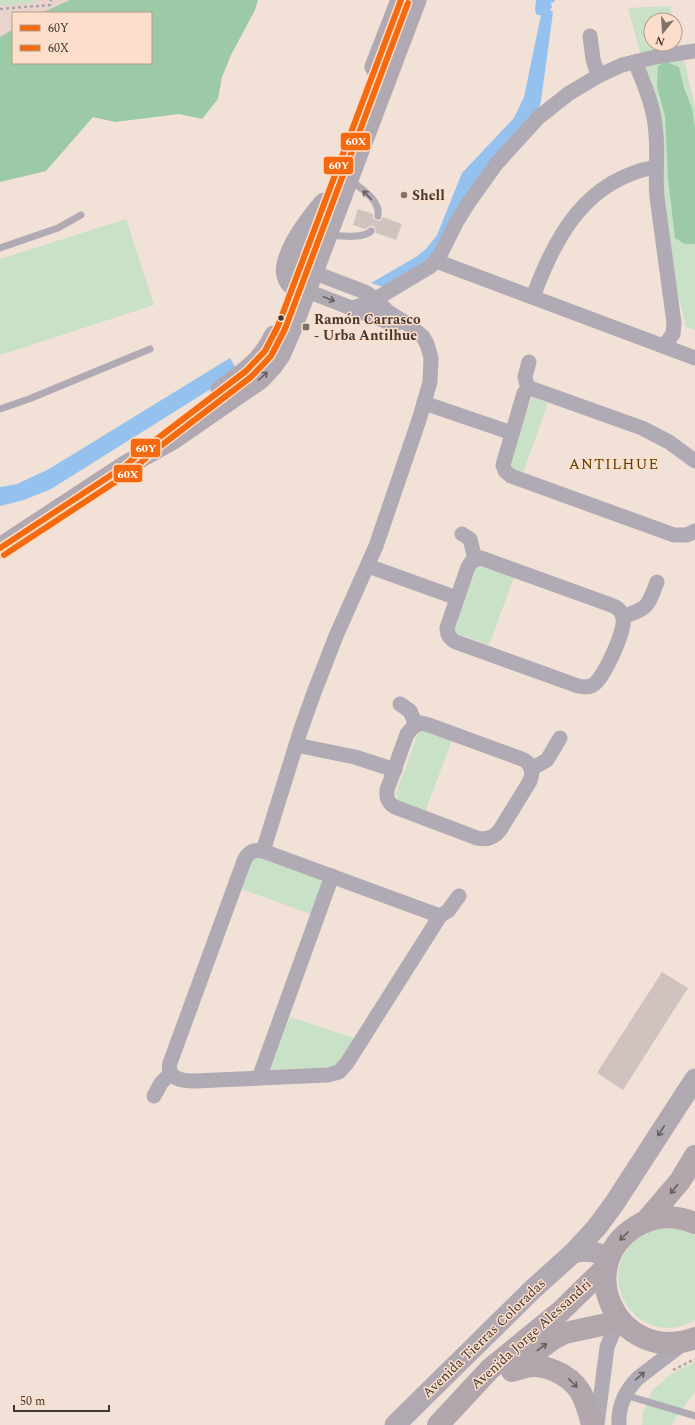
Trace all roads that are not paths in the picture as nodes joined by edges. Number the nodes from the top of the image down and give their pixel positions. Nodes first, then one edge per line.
1 (401, 0) edge
2 (416, 0) edge
3 (590, 36) dead end
4 (695, 51) edge
5 (635, 62) junction
6 (598, 76) junction
7 (656, 167) junction
8 (348, 179) junction
9 (80, 215) dead end
10 (378, 216) dead end
11 (371, 231) dead end
12 (327, 234) junction
13 (0, 248) edge
14 (436, 261) junction
15 (303, 279) junction
16 (533, 297) junction
17 (376, 299) junction
18 (352, 308) junction
19 (370, 315) junction
20 (392, 318) junction
21 (664, 346) junction
22 (150, 349) dead end
23 (695, 358) edge
24 (529, 362) dead end
25 (528, 389) junction
26 (424, 403) junction
27 (0, 409) edge
28 (512, 433) junction
29 (695, 461) edge
30 (695, 531) edge
31 (462, 534) dead end
32 (0, 548) edge
33 (475, 559) junction
34 (368, 566) junction
35 (657, 582) dead end
36 (457, 598) junction
37 (623, 617) junction
38 (400, 704) dead end
39 (416, 724) junction
40 (560, 738) dead end
41 (296, 745) junction
42 (531, 768) junction
43 (395, 770) junction
44 (263, 851) junction
45 (332, 876) junction
46 (459, 896) dead end
47 (440, 916) junction
48 (171, 1073) junction
49 (259, 1078) junction
50 (695, 1079) edge
51 (154, 1096) dead end
52 (695, 1156) edge
53 (645, 1222) junction
54 (695, 1223) edge
55 (573, 1253) junction
56 (608, 1262) junction
57 (620, 1321) junction
58 (692, 1346) edge
59 (511, 1371) junction
60 (625, 1395) junction
61 (695, 1416) edge
62 (440, 1423) edge
63 (395, 1425) edge
64 (592, 1425) edge
65 (597, 1425) edge
66 (619, 1425) edge

1 - 15 main road
2 - 8 main road
3 - 6 street
4 - 5 street
5 - 6 street
5 - 7 street
6 - 14 street
7 - 16 street
7 - 21 street
10 -> 8 lane
8 - 12 main road
9 - 13 lane
11 - 12 lane
12 - 15 main road
14 - 16 street
14 - 17 street
15 - 17 street
15 -> 18 street
15 - 32 main road
16 - 21 street
17 - 18 street
17 - 19 street
17 - 20 street
18 - 19 street
19 - 20 street
20 - 26 street
21 - 23 street
22 - 27 lane
24 - 25 street
25 - 28 street
25 - 29 street
26 - 28 street
26 - 34 street
28 - 30 street
31 - 33 street
33 - 36 street
33 - 37 street
34 - 36 street
34 - 41 street
35 - 37 street
36 - 37 street
38 - 39 street
39 - 42 street
39 - 43 street
40 - 42 street
41 - 43 street
41 - 44 street
42 - 43 street
44 - 45 street
44 - 48 street
45 - 47 street
45 - 49 street
46 - 47 street
47 - 49 street
48 - 49 street
48 - 51 street
50 -> 55 main road, Avenida Tierras Coloradas
52 -> 53 highway, Avenida Jorge Alessandri
53 - 54 highway, Avenida Jorge Alessandri
53 -> 56 highway, Avenida Jorge Alessandri
55 - 56 main road
55 - 63 main road, Avenida Tierras Coloradas
56 - 57 highway, Avenida Jorge Alessandri
56 - 62 highway, Avenida Jorge Alessandri
57 - 58 highway, Avenida Jorge Alessandri
59 -> 57 highway, Avenida Jorge Alessandri
57 - 65 street
60 -> 58 street
59 - 62 highway, Avenida Jorge Alessandri
59 -> 64 highway
60 - 61 lane
60 - 66 street

